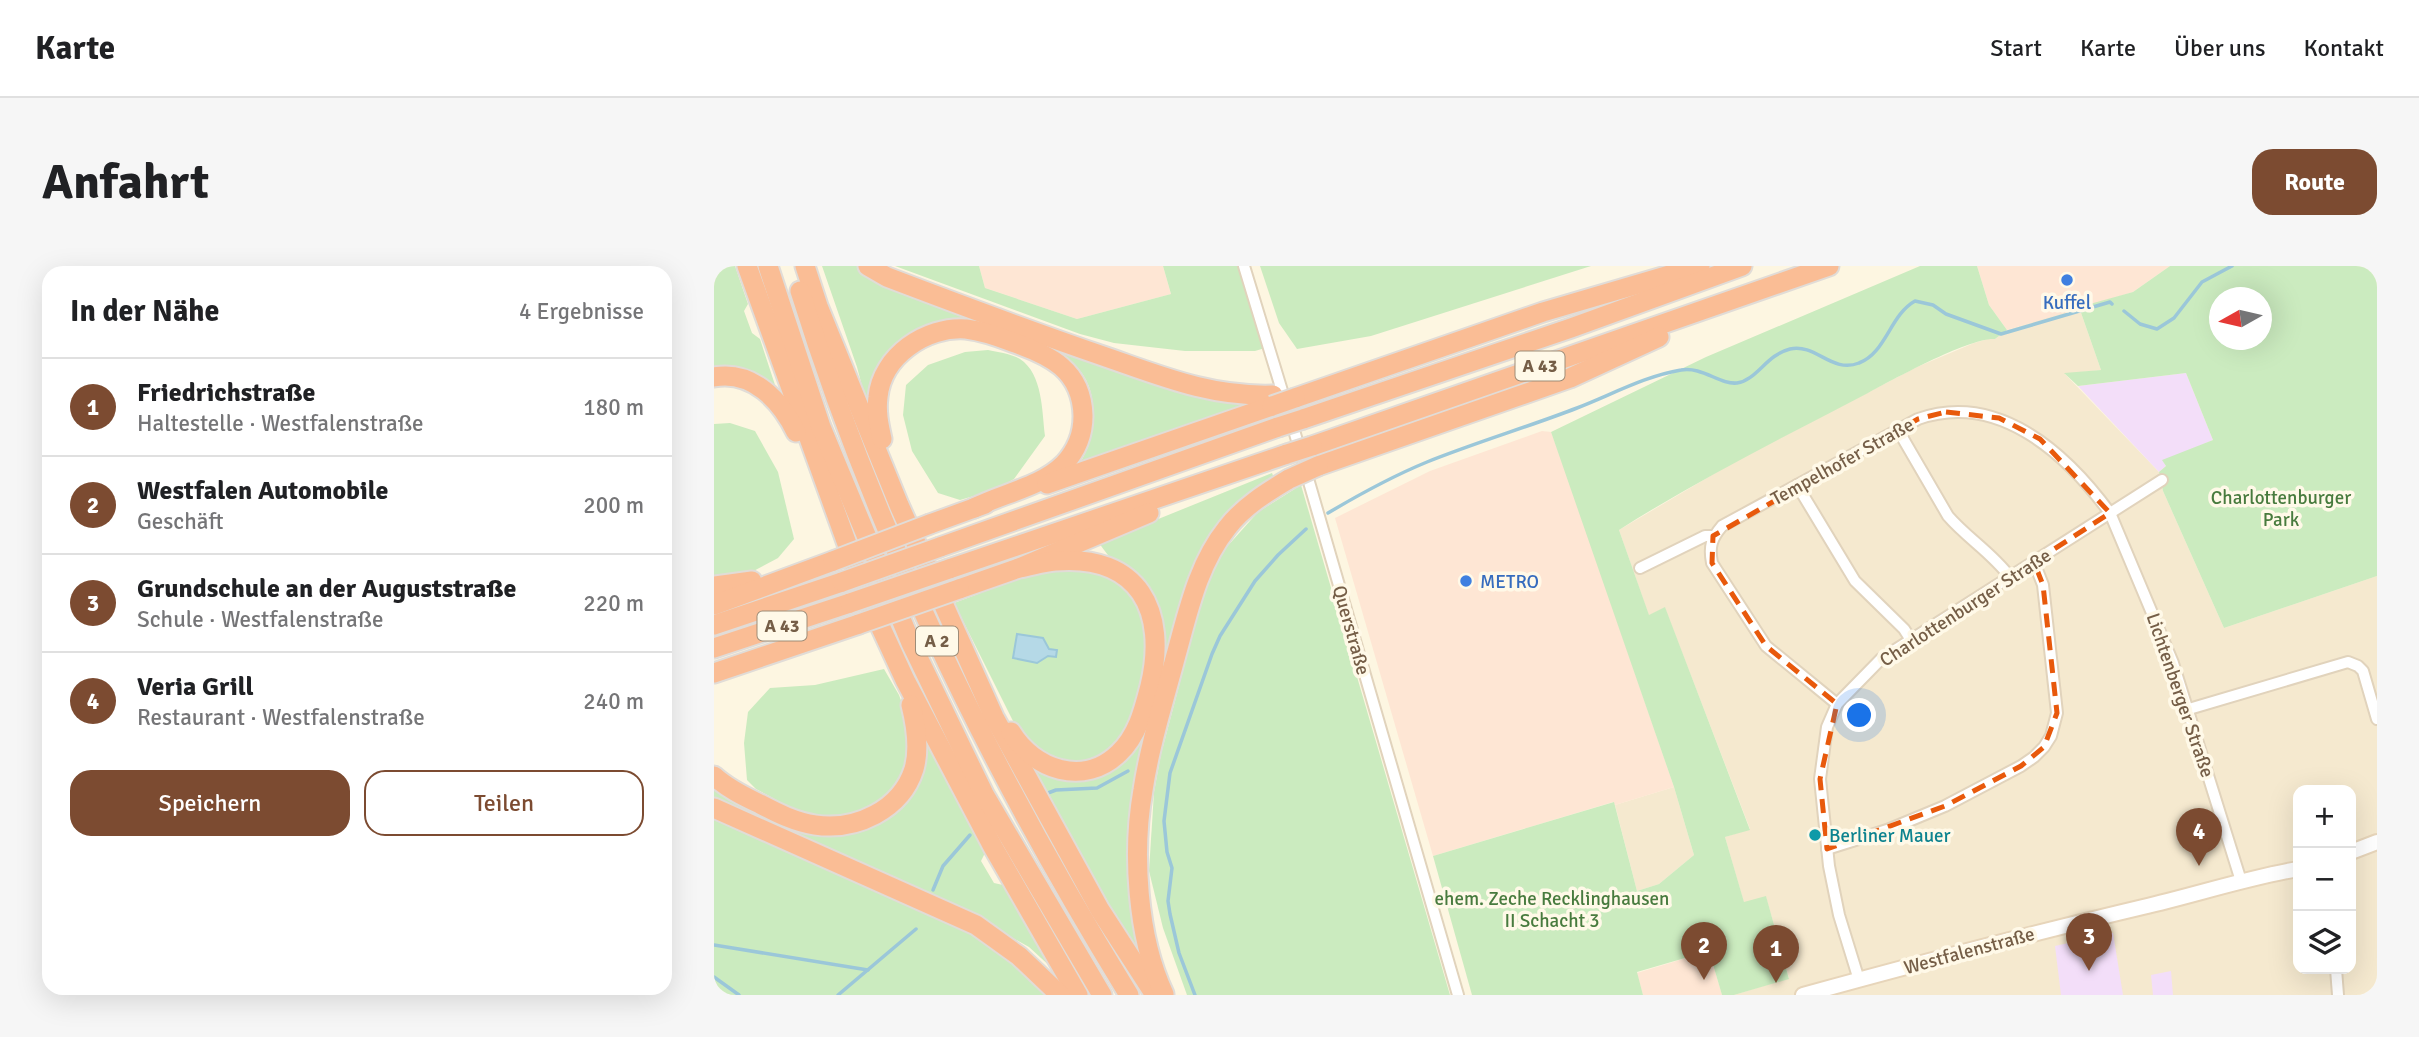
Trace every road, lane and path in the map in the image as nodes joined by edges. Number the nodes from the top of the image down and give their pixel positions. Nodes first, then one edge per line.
1 (747, 266) edge
2 (768, 266) edge
3 (792, 266) edge
4 (805, 266) edge
5 (867, 266) edge
6 (1244, 266) edge
7 (1700, 266) edge
8 (1742, 266) edge
9 (1829, 266) edge
10 (1768, 286) junction
11 (714, 377) edge
12 (1283, 398) junction
13 (1898, 430) junction
14 (2162, 480) dead end
15 (1198, 484) junction
16 (1797, 485) junction
17 (831, 503) junction
18 (899, 505) junction
19 (974, 508) junction
20 (2110, 513) junction
21 (1713, 536) junction
22 (2034, 562) junction
23 (1019, 568) junction
24 (1640, 568) dead end
25 (801, 572) junction
26 (2010, 578) junction
27 (714, 586) edge
28 (714, 605) edge
29 (714, 625) edge
30 (1911, 640) junction
31 (714, 648) edge
32 (966, 656) junction
33 (751, 661) junction
34 (714, 673) edge
35 (905, 680) junction
36 (714, 689) edge
37 (1837, 704) junction
38 (2189, 709) junction
39 (2377, 719) edge
40 (714, 776) edge
41 (714, 808) edge
42 (2377, 842) edge
43 (1827, 849) junction
44 (2356, 850) edge
45 (2293, 870) edge
46 (2241, 881) junction
47 (2336, 974) edge
48 (1858, 980) junction
49 (1060, 995) edge
50 (1078, 995) edge
51 (1102, 995) edge
52 (1129, 995) edge
53 (1155, 995) edge
54 (1164, 995) edge
55 (1458, 995) edge
56 (1803, 995) edge
57 (2338, 995) edge

1 - 17 highway
2 - 51 highway, A 2
3 - 52 highway, A 2
4 - 18 highway
5 - 12 highway
6 - 55 street, Querstraße
7 - 12 highway
8 - 29 highway, A 43, bridge
9 - 10 highway, A 43
10 - 15 highway, A 43, bridge
10 - 54 highway, bridge
11 - 17 highway
12 - 19 highway
13 - 16 street, Tempelhofer Straße
13 - 20 street, Tempelhofer Straße
13 - 26 street
14 - 20 street, Charlottenburger Straße
15 - 23 highway
15 - 31 highway, A 43, bridge
16 - 21 street, Tempelhofer Straße
16 - 30 street
17 - 35 highway
18 - 19 highway
18 - 32 highway
19 - 25 highway, bridge
20 - 22 street, Charlottenburger Straße
20 - 38 street, Lichtenberger Straße
21 - 24 street, Tempelhofer Straße
21 - 37 street
22 - 26 street, Charlottenburger Straße
22 - 43 street
23 - 32 highway
23 - 33 highway, bridge
25 - 27 highway
25 - 28 highway
26 - 30 street, Charlottenburger Straße
30 - 37 street, Charlottenburger Straße
32 - 53 highway
33 - 34 highway
33 - 36 highway
35 - 40 highway
35 - 50 highway
37 - 43 street, Charlottenburger Straße
38 - 39 street
38 - 46 street, Lichtenberger Straße
41 - 49 highway
42 - 44 main road
43 - 48 street, Charlottenburger Straße
45 - 46 main road, Westfalenstraße
46 - 48 main road, Westfalenstraße
47 - 57 street
48 - 56 main road, Westfalenstraße

